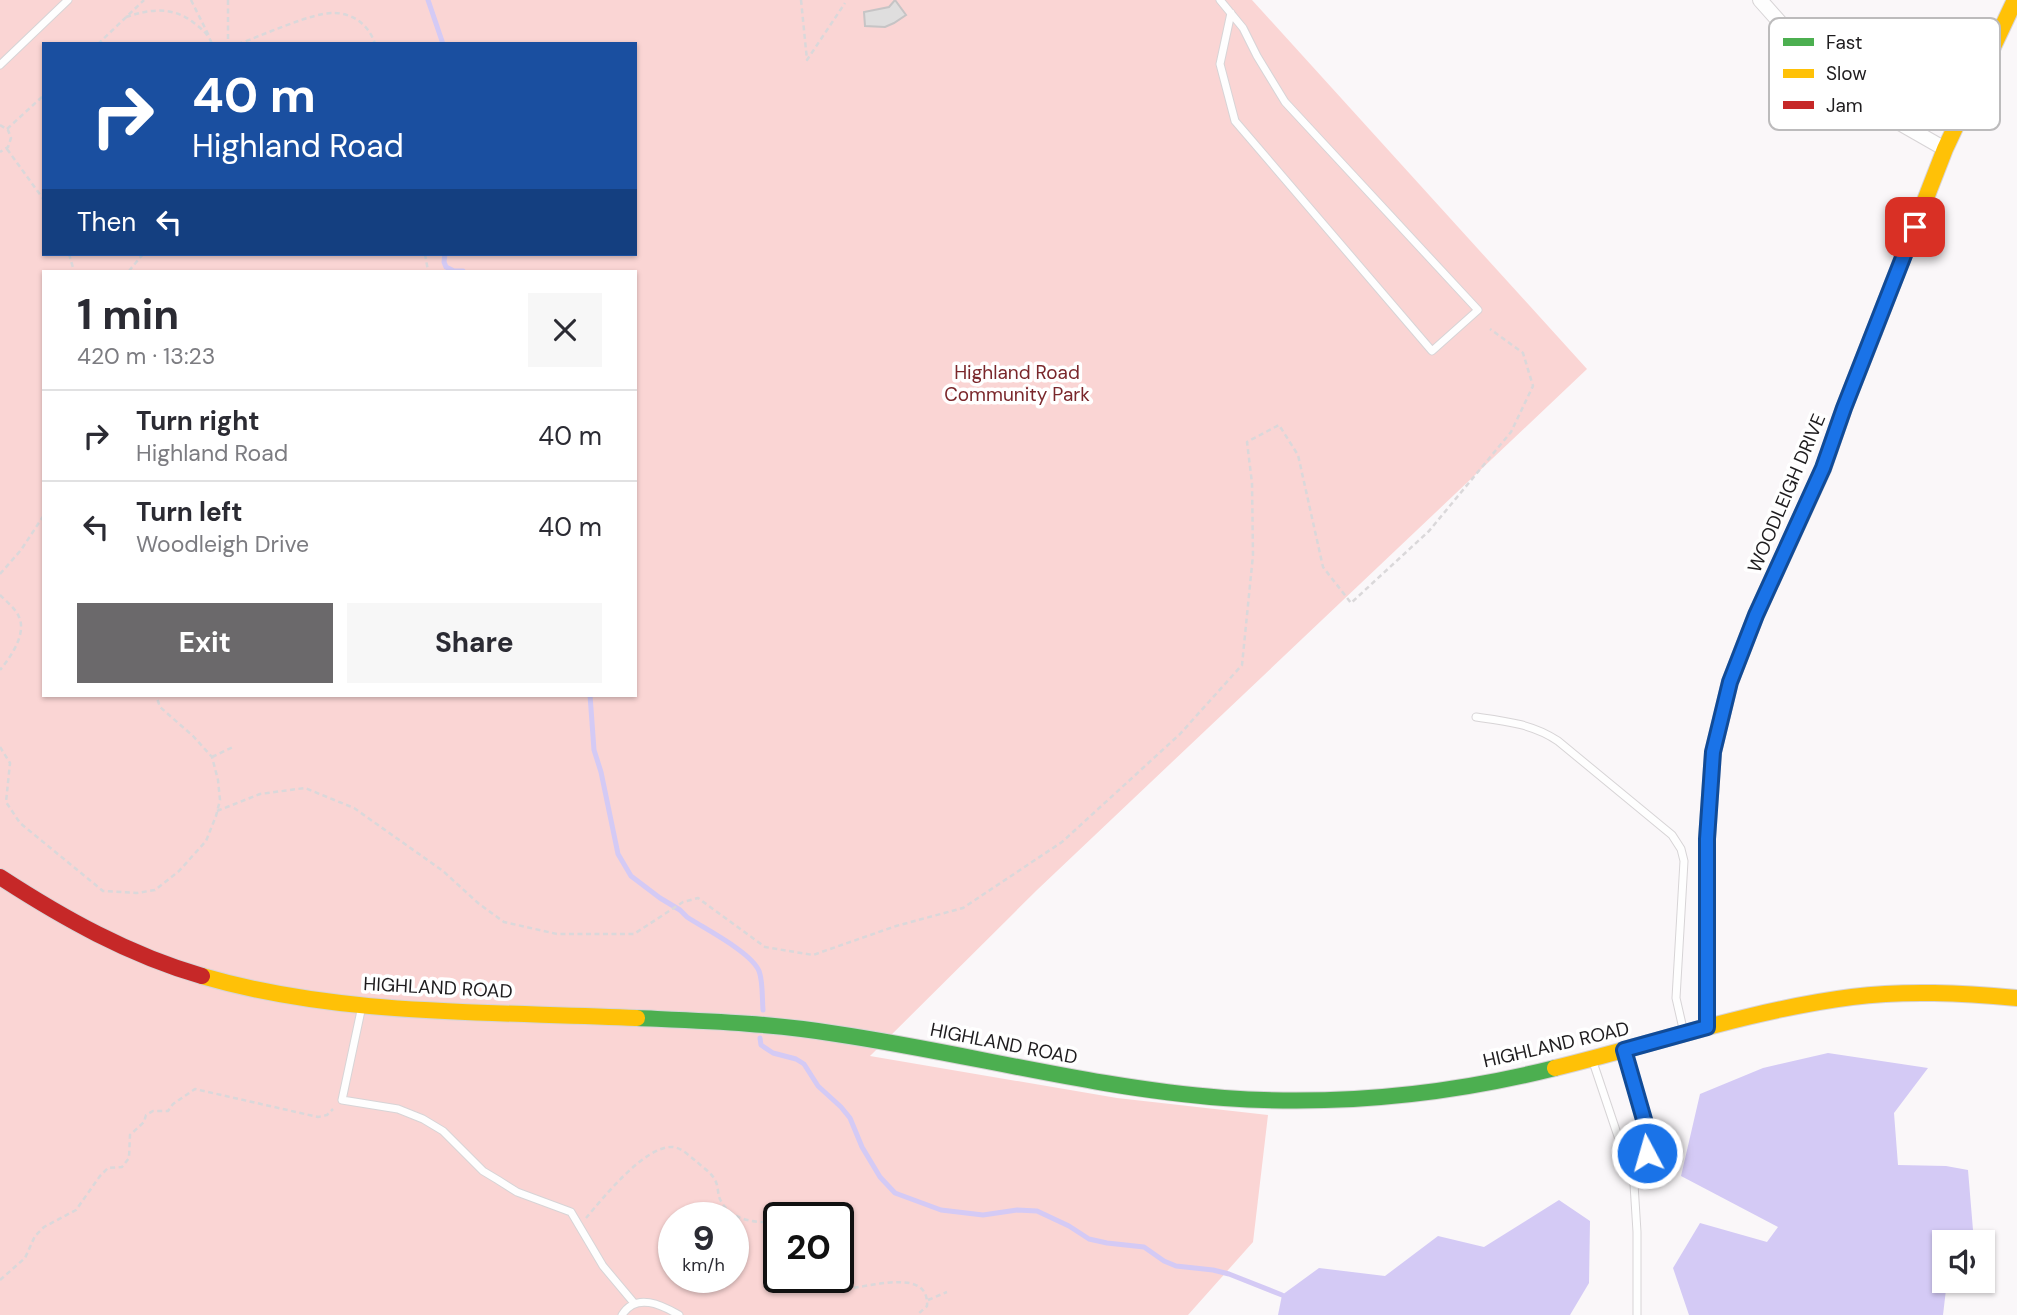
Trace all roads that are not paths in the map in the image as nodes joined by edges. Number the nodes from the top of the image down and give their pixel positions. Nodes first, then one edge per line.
1 (68, 0) edge
2 (1220, 0) edge
3 (1760, 0) edge
4 (2015, 0) edge
5 (1231, 13) junction
6 (1776, 18) edge
7 (2000, 32) edge
8 (0, 65) edge
9 (1912, 130) edge
10 (1954, 130) edge
11 (1945, 149) junction
12 (1476, 718) dead end
13 (0, 877) edge
14 (2017, 998) edge
15 (362, 1005) junction
16 (1707, 1027) junction
17 (1684, 1033) junction
18 (1624, 1050) junction
19 (1592, 1059) junction
20 (1634, 1184) junction
21 (634, 1303) junction
22 (622, 1315) edge
23 (679, 1315) edge
24 (1637, 1315) edge

1 - 8 lane
2 - 5 lane
3 - 6 street
4 - 7 street, WOODLEIGH DRIVE
5 - 5 lane
9 - 11 street
10 - 11 street, WOODLEIGH DRIVE
11 - 16 street, WOODLEIGH DRIVE
12 - 17 lane
13 - 15 street, HIGHLAND ROAD
14 - 16 street, HIGHLAND ROAD
15 - 19 street, HIGHLAND ROAD
15 - 21 lane
16 - 17 street, HIGHLAND ROAD
17 - 18 street, HIGHLAND ROAD
18 - 19 street, HIGHLAND ROAD
18 - 20 lane
19 - 20 lane
20 - 24 lane
21 - 22 lane
21 - 23 lane

